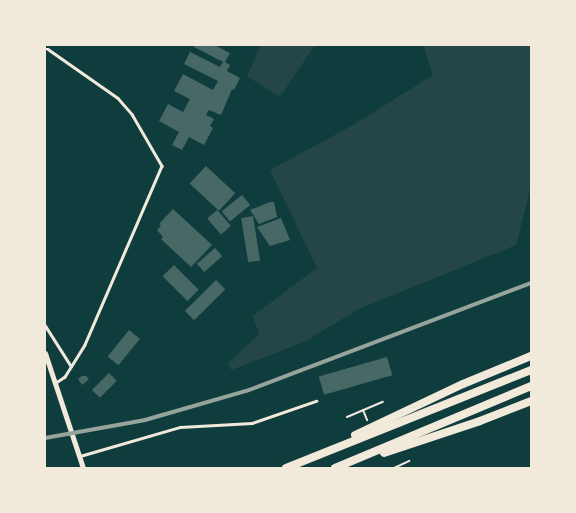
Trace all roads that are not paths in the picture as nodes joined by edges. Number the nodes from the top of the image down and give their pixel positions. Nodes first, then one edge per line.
1 (45, 49) edge
2 (45, 325) edge
3 (45, 353) edge
4 (531, 356) edge
5 (71, 366) junction
6 (531, 370) edge
7 (56, 382) junction
8 (531, 386) edge
9 (316, 401) dead end
10 (531, 401) edge
11 (324, 452) junction
12 (80, 456) junction
13 (83, 468) edge
14 (286, 468) edge
15 (336, 468) edge

1 - 5 lane
2 - 5 lane
3 - 7 street
4 - 11 main road
5 - 7 lane
6 - 11 main road
7 - 12 street
8 - 15 main road
9 - 12 lane
10 - 15 main road
11 - 14 main road
12 - 13 street

